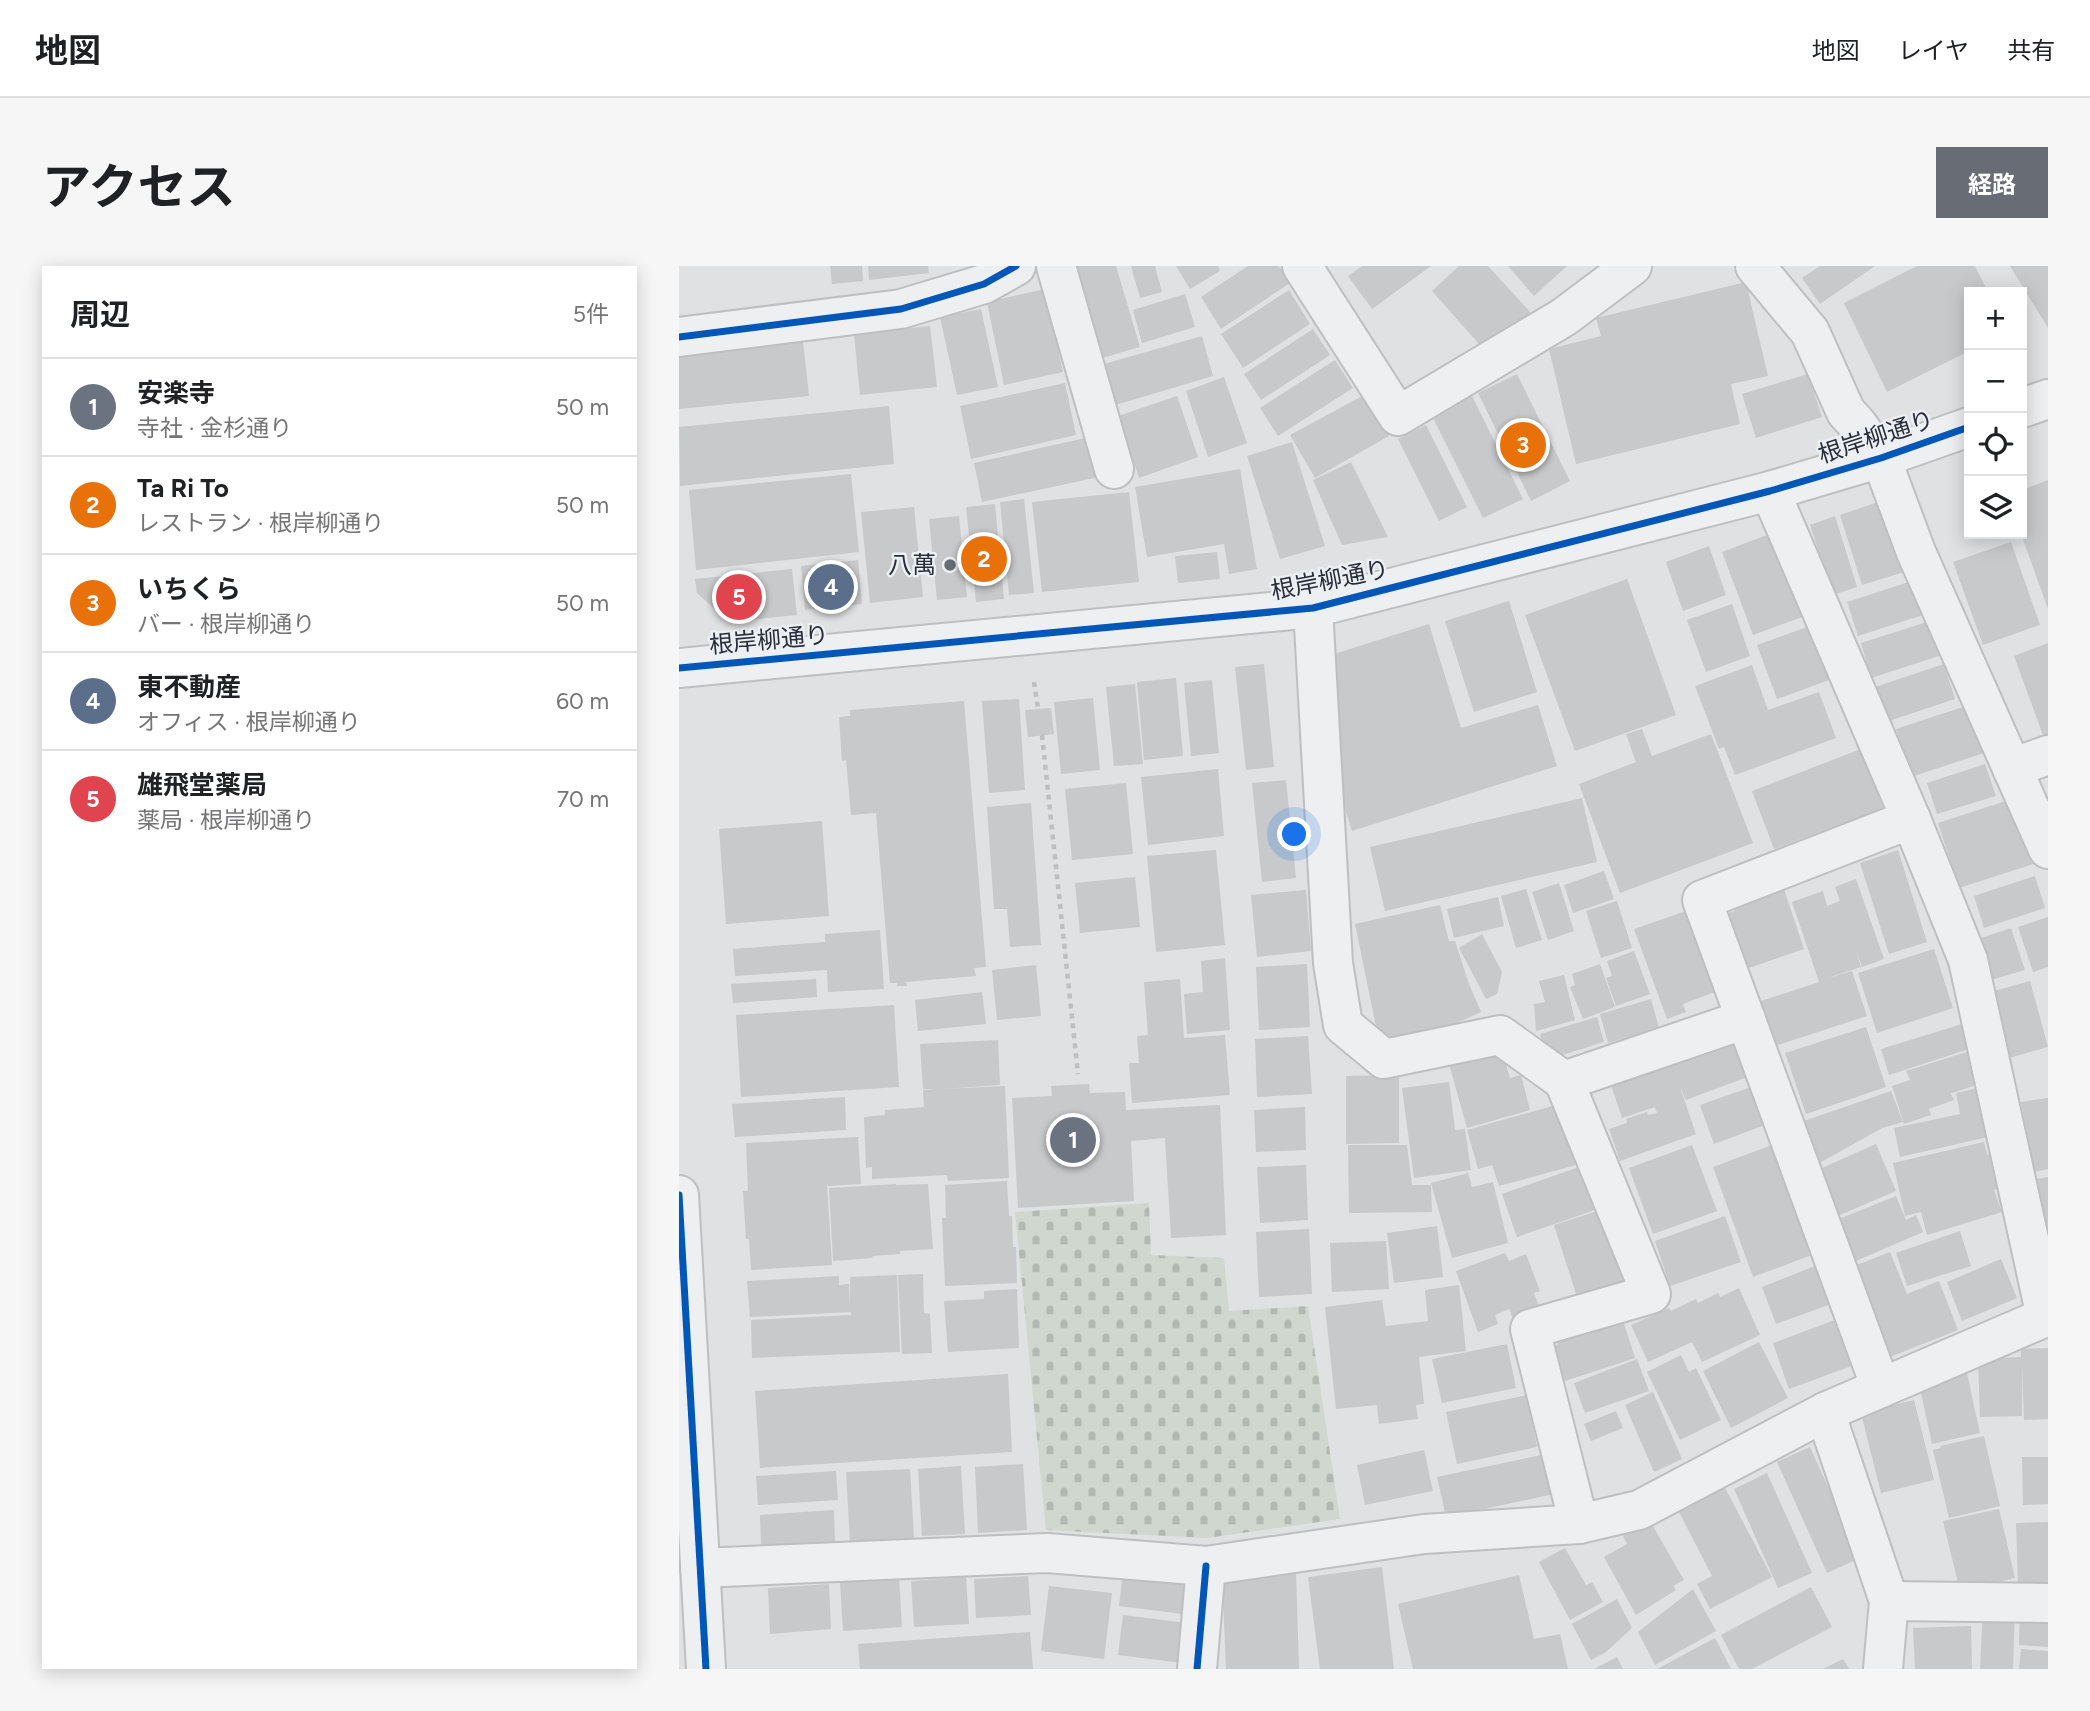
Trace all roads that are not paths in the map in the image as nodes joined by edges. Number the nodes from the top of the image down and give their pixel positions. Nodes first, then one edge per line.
1 (1016, 266) edge
2 (1056, 266) edge
3 (1302, 266) edge
4 (1632, 266) edge
5 (1755, 266) edge
6 (679, 337) edge
7 (2048, 399) edge
8 (2027, 406) edge
9 (1964, 429) edge
10 (1881, 458) junction
11 (1114, 469) dead end
12 (1770, 491) junction
13 (1313, 608) junction
14 (679, 668) edge
15 (2048, 755) edge
16 (2012, 768) junction
17 (1911, 819) junction
18 (2048, 849) edge
19 (1747, 1019) junction
20 (1564, 1081) junction
21 (679, 1195) edge
22 (2047, 1317) edge
23 (1881, 1388) junction
24 (1825, 1412) junction
25 (686, 1415) edge
26 (1579, 1524) junction
27 (1206, 1566) junction
28 (700, 1568) junction
29 (1889, 1601) junction
30 (2048, 1603) edge
31 (706, 1669) edge
32 (1197, 1669) edge
33 (1883, 1669) edge

1 - 6 street
2 - 11 street
3 - 4 street
5 - 10 street
7 - 8 street
9 - 10 street, 根岸柳通り
10 - 12 street, 根岸柳通り
10 - 16 street
12 - 13 street, 根岸柳通り
12 - 17 street
13 - 14 street, 根岸柳通り
13 - 20 street
15 - 16 street
16 - 18 street
17 - 19 street
17 - 22 street
19 - 20 street
19 - 23 street
20 - 26 street
21 - 25 street
22 - 23 street
23 - 24 street
24 - 26 street
24 - 29 street
25 - 28 street
26 - 27 street
27 - 28 street
27 - 32 street
28 - 31 street
29 - 30 street
29 - 33 street

